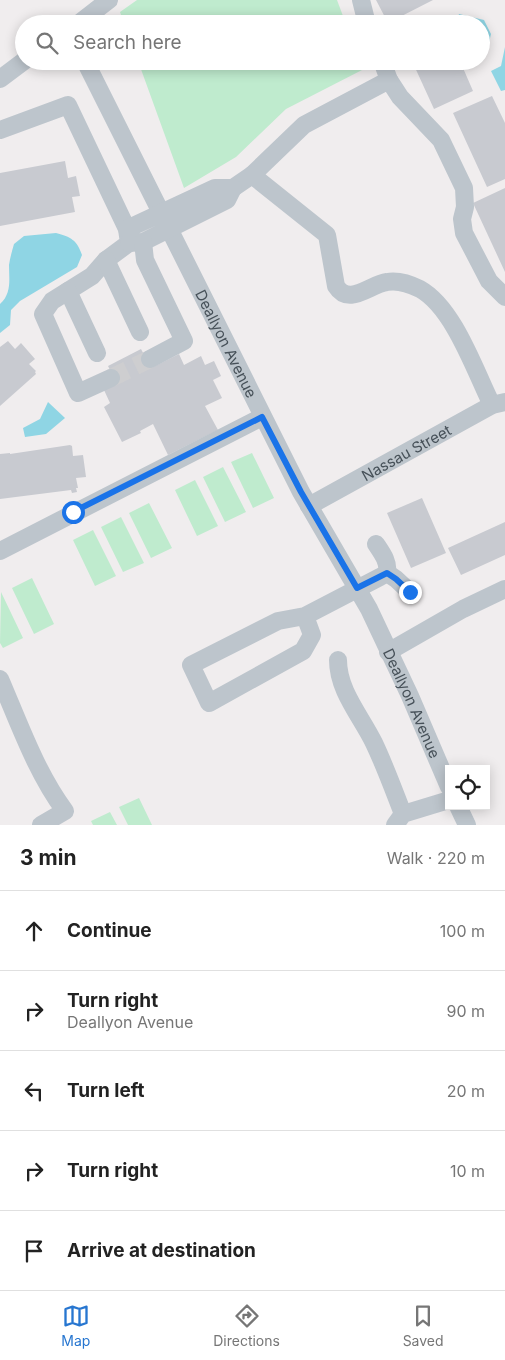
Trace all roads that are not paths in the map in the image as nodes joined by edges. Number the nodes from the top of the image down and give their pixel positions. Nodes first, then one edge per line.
1 (110, 0) edge
2 (361, 0) edge
3 (90, 15) edge
4 (365, 15) edge
5 (15, 68) edge
6 (89, 70) edge
7 (385, 70) edge
8 (0, 79) edge
9 (389, 80) junction
10 (0, 130) edge
11 (252, 175) junction
12 (166, 222) junction
13 (133, 238) junction
14 (106, 260) junction
15 (68, 291) junction
16 (505, 297) edge
17 (140, 332) dead end
18 (97, 353) dead end
19 (150, 359) tunnel mouth
20 (111, 378) tunnel mouth
21 (498, 403) edge
22 (262, 417) junction
23 (309, 506) junction
24 (376, 544) dead end
25 (0, 551) edge
26 (387, 573) junction
27 (357, 588) junction
28 (505, 589) edge
29 (410, 592) dead end
30 (304, 616) junction
31 (388, 652) junction
32 (338, 660) dead end
33 (0, 678) edge
34 (445, 778) edge
35 (445, 802) edge
36 (70, 818) edge
37 (399, 820) edge
38 (41, 825) edge

1 - 3 street
2 - 4 street
5 - 8 street
6 - 12 street, Deallyon Avenue
7 - 9 street
9 - 11 street
9 - 16 street
10 - 13 street
11 - 12 street
11 - 21 street
12 - 13 street
12 - 22 street, Deallyon Avenue
13 - 14 street
13 - 19 street
14 - 15 street
14 - 17 street
15 - 18 street
15 - 20 street
21 - 23 street, Nassau Street
22 - 23 street, Deallyon Avenue
22 - 25 street
23 - 27 street, Deallyon Avenue
24 - 26 street
26 - 27 street
26 - 29 street
27 - 30 street
27 - 31 street, Deallyon Avenue
28 - 31 street
30 - 30 street
31 - 34 street, Deallyon Avenue
32 - 37 street
33 - 36 street
35 - 37 street
36 - 38 street

